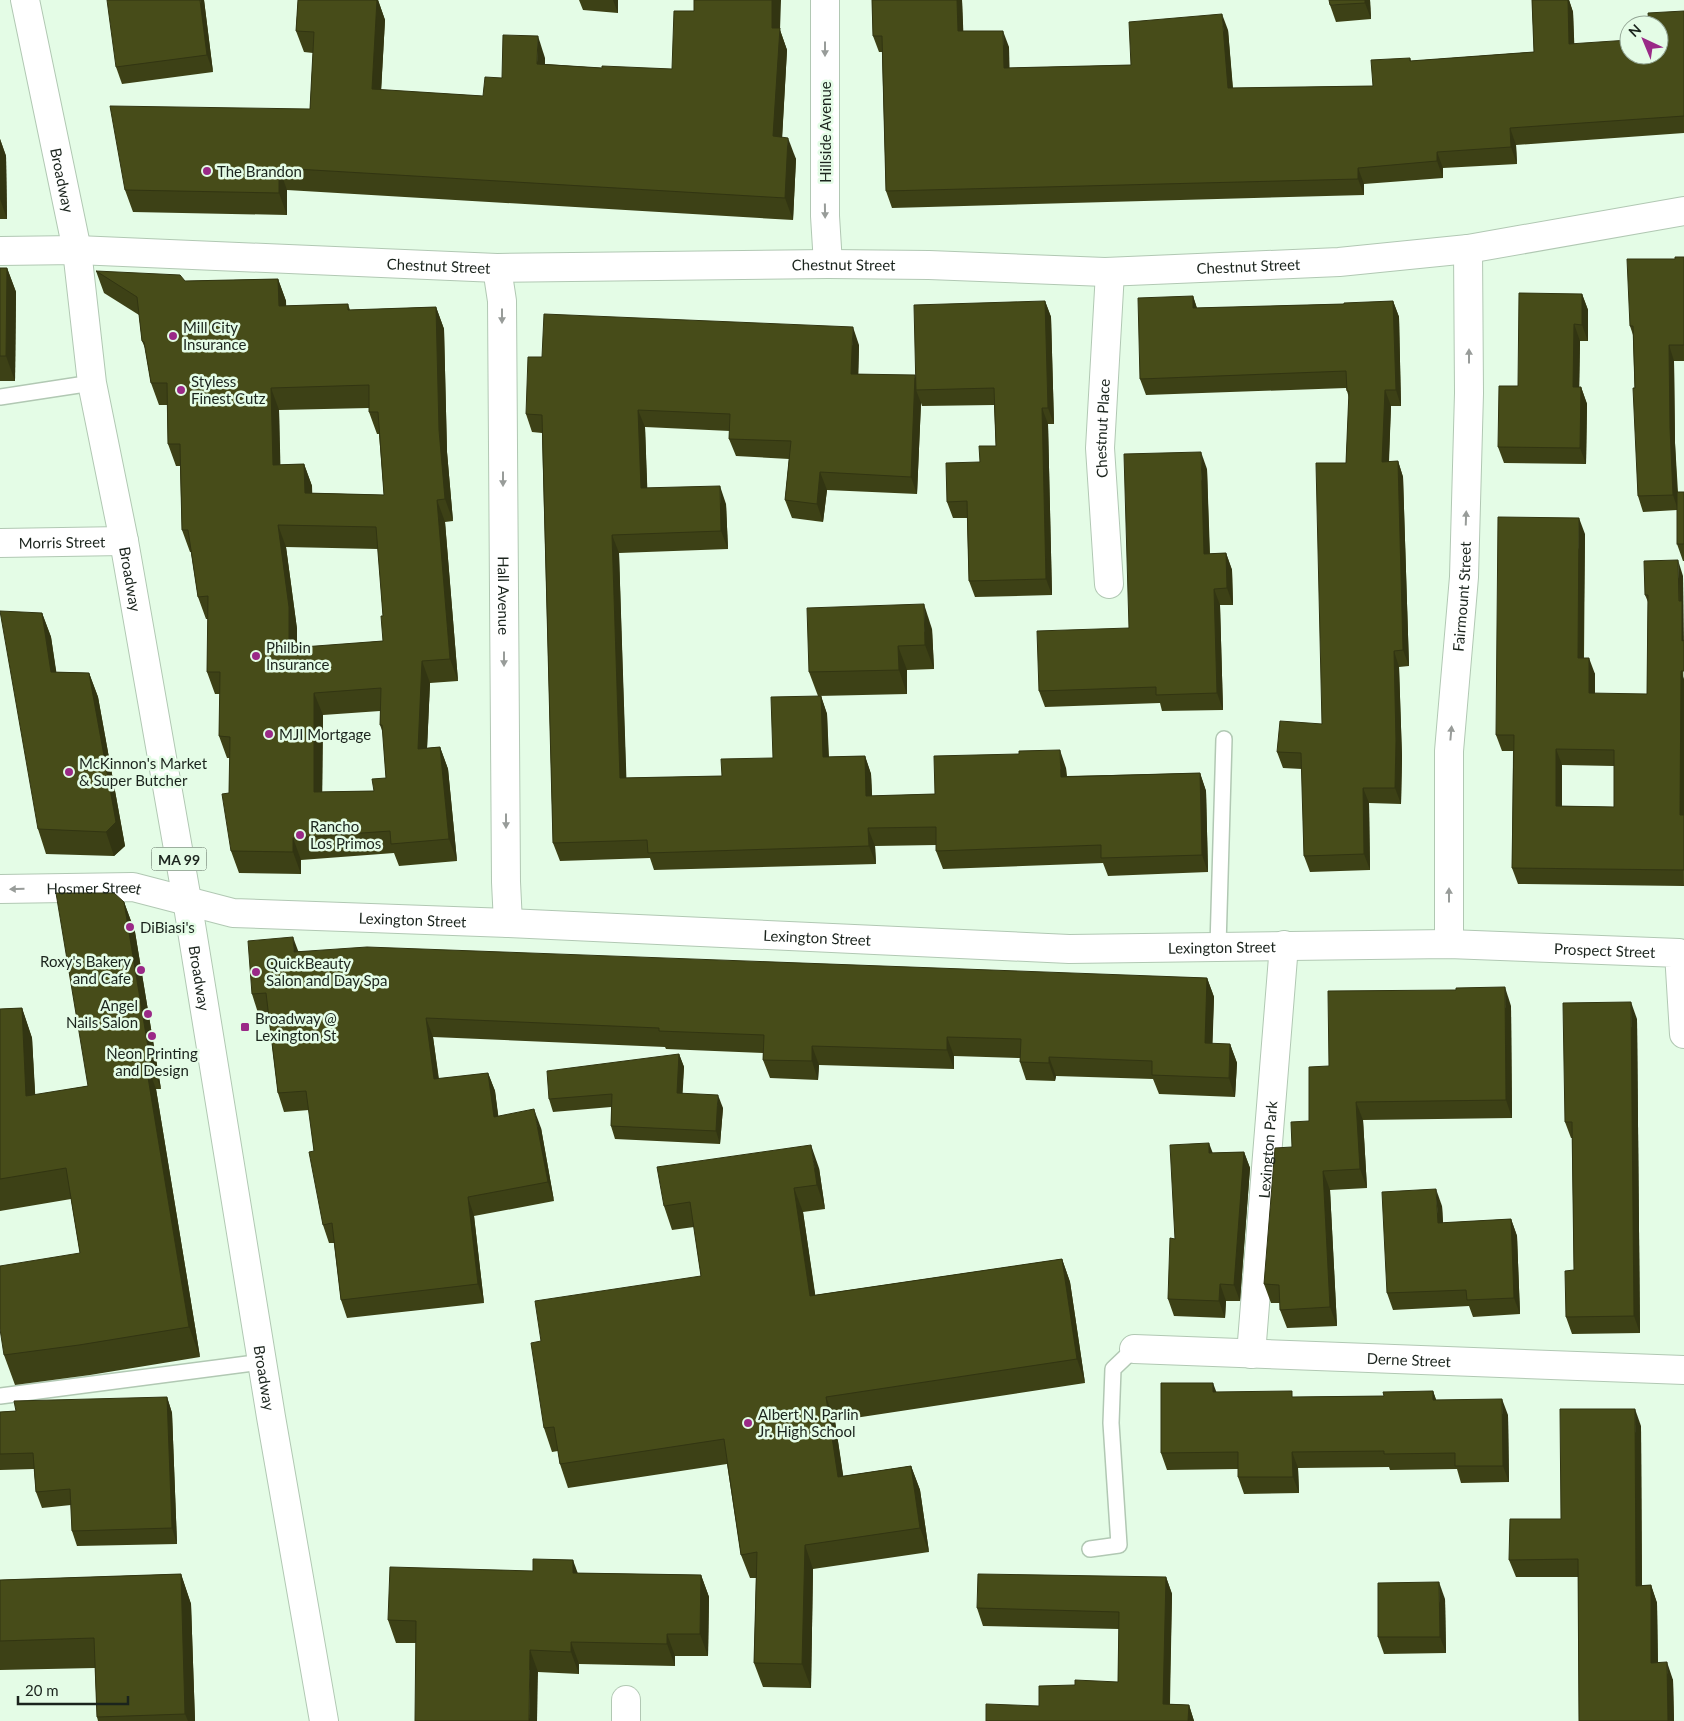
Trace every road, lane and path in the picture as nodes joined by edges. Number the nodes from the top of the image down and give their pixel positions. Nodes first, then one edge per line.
1 (25, 0) edge
2 (825, 0) edge
3 (1684, 211) edge
4 (1468, 249) junction
5 (77, 250) junction
6 (0, 251) edge
7 (828, 264) junction
8 (497, 268) junction
9 (1110, 272) junction
10 (92, 383) junction
11 (0, 397) edge
12 (124, 542) junction
13 (0, 543) edge
14 (1109, 584) dead end
15 (1224, 740) dead end
16 (0, 889) edge
17 (187, 900) junction
18 (508, 923) junction
19 (1449, 944) junction
20 (1284, 945) junction
21 (1218, 946) junction
22 (1684, 1034) edge
23 (1134, 1349) joint
24 (1250, 1354) junction
25 (262, 1362) junction
26 (1684, 1370) edge
27 (0, 1396) edge
28 (1090, 1548) dead end
29 (324, 1721) edge

1 - 5 street, Broadway / MA 99
2 -> 7 street, Hillside Avenue
3 - 4 street, Chestnut Street
4 - 9 street, Chestnut Street
19 -> 4 street, Fairmount Street
5 - 6 street, Chestnut Street
5 - 8 street, Chestnut Street
5 - 10 street, Broadway / MA 99
7 - 8 street, Chestnut Street
7 - 9 street, Chestnut Street
8 -> 18 street, Hall Avenue
9 - 14 street, Chestnut Place
10 - 11 lane
10 - 12 street, Broadway / MA 99
12 - 13 street, Morris Street
12 - 17 street, Broadway / MA 99
15 - 21 lane
17 -> 16 street, Hosmer Street
17 - 18 street, Lexington Street
17 - 25 street, Broadway / MA 99
18 - 21 street, Lexington Street
19 - 20 street, Lexington Street
19 - 22 street, Prospect Street
20 - 21 street, Lexington Street
20 - 24 street, Lexington Park
23 - 24 street, Derne Street
23 - 28 lane
24 - 26 street, Derne Street
25 - 27 lane
25 - 29 street, Broadway / MA 99

